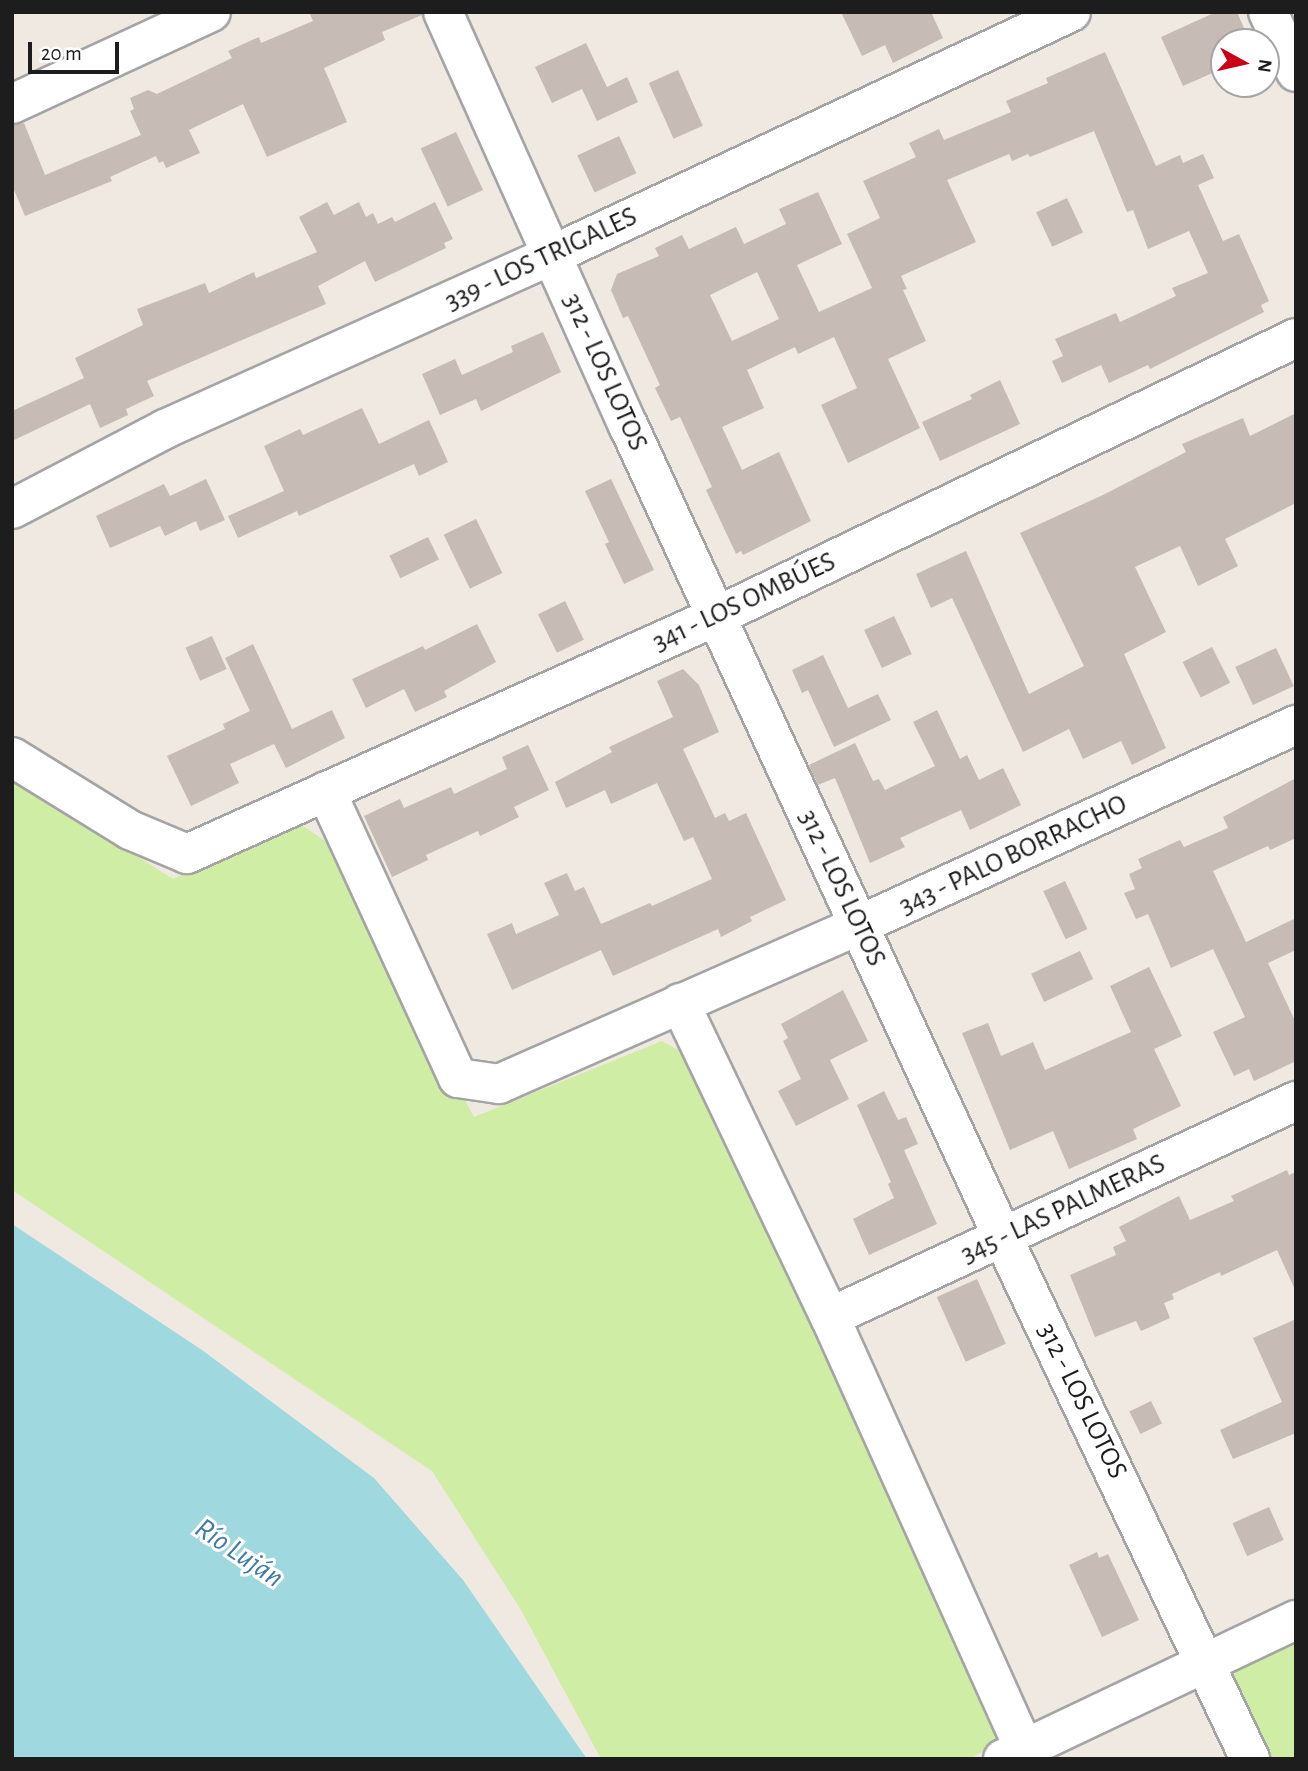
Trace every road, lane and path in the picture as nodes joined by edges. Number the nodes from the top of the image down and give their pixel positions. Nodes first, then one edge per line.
1 (211, 12) edge
2 (443, 12) edge
3 (1071, 12) edge
4 (1268, 12) edge
5 (1296, 72) edge
6 (12, 104) edge
7 (552, 255) junction
8 (1296, 338) edge
9 (12, 509) edge
10 (717, 616) junction
11 (1296, 725) edge
12 (12, 757) edge
13 (326, 791) junction
14 (859, 925) junction
15 (680, 1003) junction
16 (1296, 1101) edge
17 (1003, 1238) junction
18 (830, 1317) junction
19 (1296, 1620) edge
20 (1206, 1662) junction
21 (1013, 1754) edge
22 (1250, 1759) edge

1 - 6 street
2 - 7 street, 312 - LOS LOTOS
3 - 7 street, 339 - LOS TRIGALES
4 - 5 street
7 - 9 street, 339 - LOS TRIGALES
7 - 10 street, 312 - LOS LOTOS
8 - 10 street, 341 - LOS OMBÚES
10 - 13 street, 341 - LOS OMBÚES
10 - 14 street, 312 - LOS LOTOS
11 - 14 street, 343 - PALO BORRACHO
12 - 13 street, 341 - LOS OMBÚES
13 - 15 street, 343 - PALO BORRACHO
14 - 15 street, 343 - PALO BORRACHO
14 - 17 street, 312 - LOS LOTOS
15 - 18 street
16 - 17 street, 345 - LAS PALMERAS
17 - 18 street, 345 - LAS PALMERAS
17 - 20 street, 312 - LOS LOTOS
18 - 21 street
19 - 20 street
20 - 21 street
20 - 22 street, 312 - LOS LOTOS

